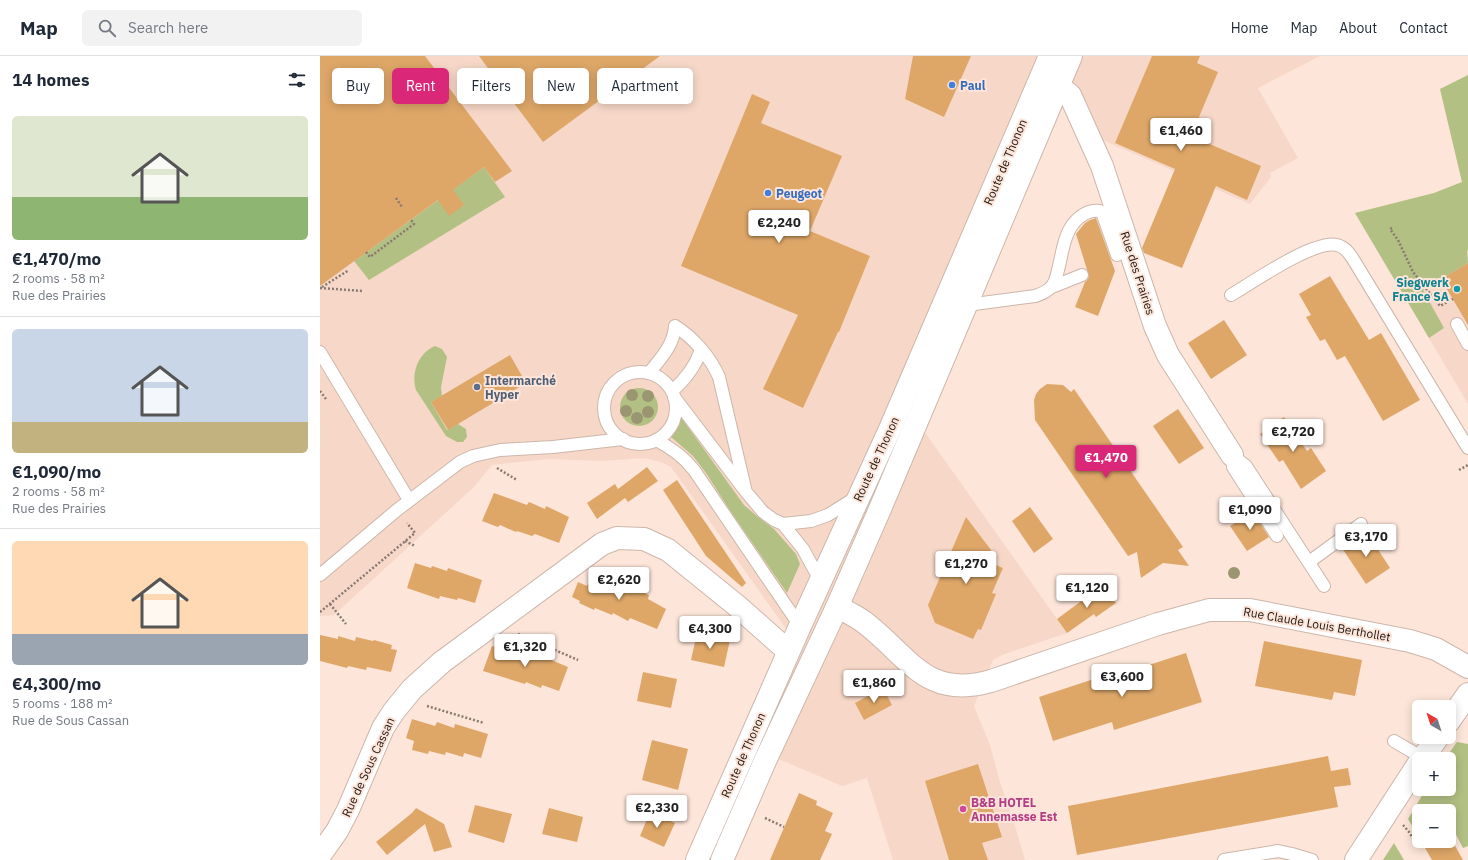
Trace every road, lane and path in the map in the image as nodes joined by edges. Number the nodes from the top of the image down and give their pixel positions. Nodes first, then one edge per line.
1 (1050, 56) edge
2 (1071, 56) edge
3 (1058, 86) junction
4 (396, 198) dead end
5 (402, 207) dead end
6 (412, 220) dead end
7 (1392, 228) dead end
8 (366, 252) dead end
9 (1117, 254) dead end
10 (349, 270) dead end
11 (1082, 275) dead end
12 (1052, 287) junction
13 (321, 288) edge
14 (363, 291) dead end
15 (1231, 295) dead end
16 (1453, 299) dead end
17 (967, 304) junction
18 (1457, 324) dead end
19 (1468, 344) edge
20 (701, 350) junction
21 (320, 352) edge
22 (649, 373) junction
23 (320, 391) edge
24 (673, 394) junction
25 (329, 402) dead end
26 (623, 440) junction
27 (656, 440) junction
28 (1468, 448) edge
29 (1232, 454) junction
30 (1462, 468) dead end
31 (1459, 470) dead end
32 (747, 493) junction
33 (859, 494) junction
34 (409, 500) junction
35 (397, 510) junction
36 (783, 524) junction
37 (1361, 524) dead end
38 (1277, 536) dead end
39 (405, 541) junction
40 (415, 546) dead end
41 (1309, 562) junction
42 (320, 575) edge
43 (820, 580) junction
44 (1324, 586) dead end
45 (330, 604) junction
46 (837, 607) junction
47 (320, 612) edge
48 (346, 624) dead end
49 (494, 624) junction
50 (800, 626) junction
51 (788, 651) junction
52 (578, 660) dead end
53 (1468, 667) edge
54 (1468, 694) edge
55 (403, 699) junction
56 (1456, 711) edge
57 (484, 723) dead end
58 (1394, 741) dead end
59 (1412, 754) edge
60 (1412, 774) edge
61 (1409, 832) dead end
62 (1412, 837) edge
63 (320, 855) edge
64 (697, 860) edge
65 (722, 860) edge
66 (1224, 860) edge
67 (1312, 860) edge
68 (1356, 860) edge

1 - 33 street, Route de Thonon
2 - 3 street, Route de Thonon
3 - 17 street, Route de Thonon
3 - 29 street, Rue des Prairies
4 - 5 path
6 - 8 path
7 - 16 path
9 - 12 lane
10 - 13 path
11 - 12 lane
12 - 17 lane
13 - 14 path
15 - 28 lane
17 - 46 street, Route de Thonon
18 - 19 lane
20 - 22 lane
20 - 24 lane
20 - 32 lane
21 - 34 lane
22 - 24 lane
22 - 26 lane
23 - 25 path
24 - 27 lane
24 - 32 lane
26 - 27 lane
26 - 34 lane
27 - 50 lane
29 - 38 lane
29 - 41 lane
30 - 31 path
32 - 36 lane
33 - 36 lane
33 - 43 street, Route de Thonon
34 - 35 lane
35 - 39 path
35 - 42 lane
36 - 43 lane
37 - 41 lane
39 - 40 path
39 - 45 path
41 - 44 lane
43 - 46 street
43 - 50 street, Route de Thonon
45 - 47 path
45 - 48 path
46 - 53 street, Rue Claude Louis Berthollet
46 - 65 street, Route de Thonon
49 - 51 street, Rue de Sous Cassan
49 - 52 path
49 - 55 street, Rue de Sous Cassan
50 - 51 street, Route de Thonon
51 - 64 street, Route de Thonon
54 - 56 street
55 - 57 path
55 - 63 street, Rue de Sous Cassan
58 - 59 lane
60 - 68 street
61 - 62 path
66 - 67 lane

